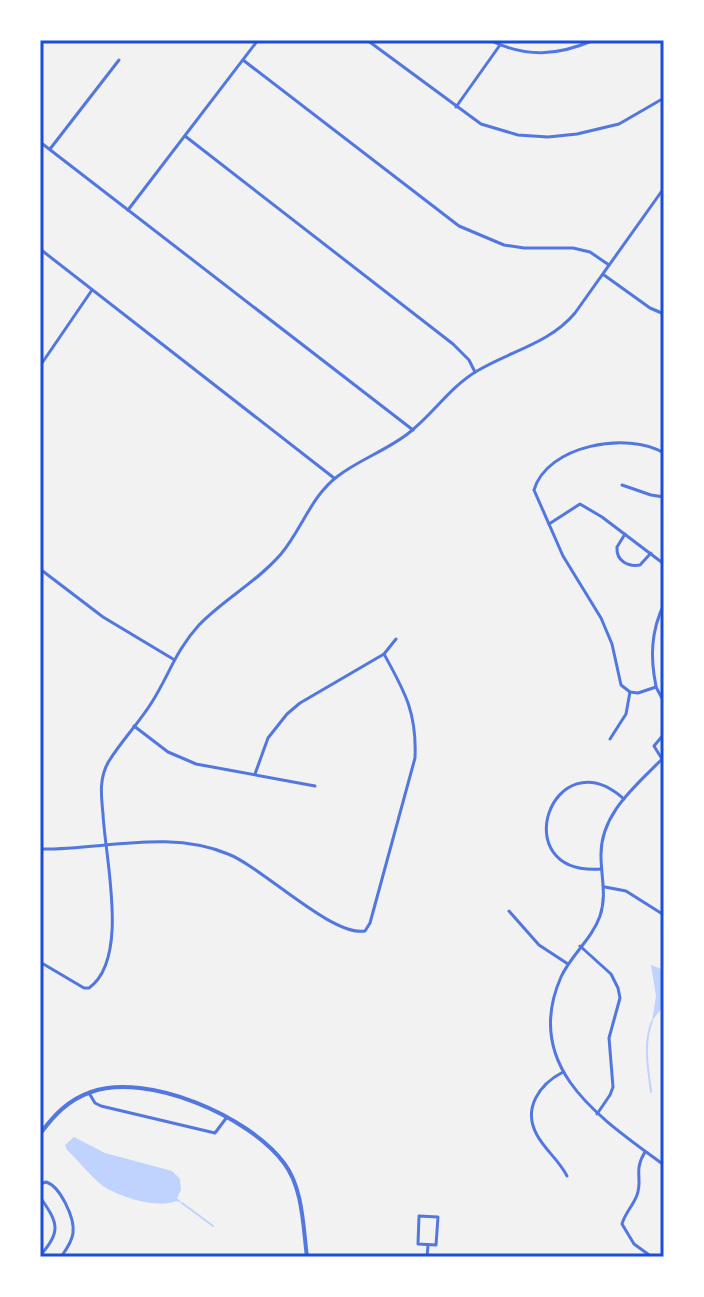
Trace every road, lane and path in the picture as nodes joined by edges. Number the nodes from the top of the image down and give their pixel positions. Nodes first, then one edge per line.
1 (258, 40) edge
2 (367, 40) edge
3 (489, 40) edge
4 (594, 40) edge
5 (500, 45) junction
6 (119, 60) dead end
7 (243, 60) junction
8 (664, 98) edge
9 (456, 107) junction
10 (185, 136) junction
11 (40, 142) edge
12 (50, 150) junction
13 (664, 188) edge
14 (128, 210) junction
15 (40, 249) edge
16 (609, 265) junction
17 (602, 274) junction
18 (92, 290) junction
19 (664, 314) edge
20 (41, 363) edge
21 (475, 372) junction
22 (413, 430) junction
23 (664, 453) edge
24 (334, 478) junction
25 (622, 485) dead end
26 (664, 497) edge
27 (549, 524) junction
28 (625, 534) junction
29 (651, 553) junction
30 (664, 564) edge
31 (40, 569) edge
32 (664, 604) edge
33 (396, 639) dead end
34 (384, 654) junction
35 (173, 659) junction
36 (656, 687) junction
37 (630, 692) junction
38 (664, 702) edge
39 (134, 726) junction
40 (664, 734) edge
41 (610, 739) dead end
42 (663, 758) edge
43 (255, 774) junction
44 (315, 786) dead end
45 (624, 799) junction
46 (104, 847) junction
47 (40, 849) edge
48 (601, 869) junction
49 (605, 887) junction
50 (509, 911) dead end
51 (664, 915) edge
52 (580, 946) junction
53 (40, 962) edge
54 (568, 964) junction
55 (563, 1072) junction
56 (89, 1093) junction
57 (597, 1114) junction
58 (227, 1117) junction
59 (40, 1134) edge
60 (645, 1151) junction
61 (663, 1163) edge
62 (567, 1176) dead end
63 (40, 1184) edge
64 (40, 1197) edge
65 (428, 1245) junction
66 (40, 1256) edge
67 (61, 1257) edge
68 (307, 1257) edge
69 (427, 1257) edge
70 (652, 1257) edge

1 - 7 street
2 - 9 street
3 - 5 street
4 - 5 street
5 - 9 street
6 - 12 street
7 - 10 street
7 - 16 street
8 - 9 street
10 - 14 street
10 - 21 street
11 - 12 street
12 - 14 street
13 - 16 street
14 - 22 street
15 - 18 street
16 - 17 street
17 - 19 street
17 - 21 street
18 - 20 street
18 - 24 street
21 - 22 street
22 - 24 street
23 - 27 street
24 - 35 street
25 - 26 street
27 - 28 street
27 - 37 street
28 - 29 street
28 - 29 street
29 - 30 street
31 - 35 street
32 - 36 street
33 - 34 street
34 - 43 street
34 - 46 street
35 - 39 street
36 - 37 street
36 - 38 street
37 - 41 street
39 - 43 street
39 - 46 street
40 - 42 street
42 - 45 street
43 - 44 street
45 - 48 street
45 - 48 street
46 - 47 street
46 - 53 street
48 - 49 street
49 - 51 street
49 - 52 street
50 - 54 street
52 - 54 street
52 - 57 street
54 - 55 street
55 - 57 street
55 - 62 street
56 - 58 street
56 - 58 street
56 - 59 street
57 - 60 street
58 - 68 street
60 - 61 street
60 - 70 street
63 - 67 street
64 - 66 street
65 - 65 street
65 - 69 street

